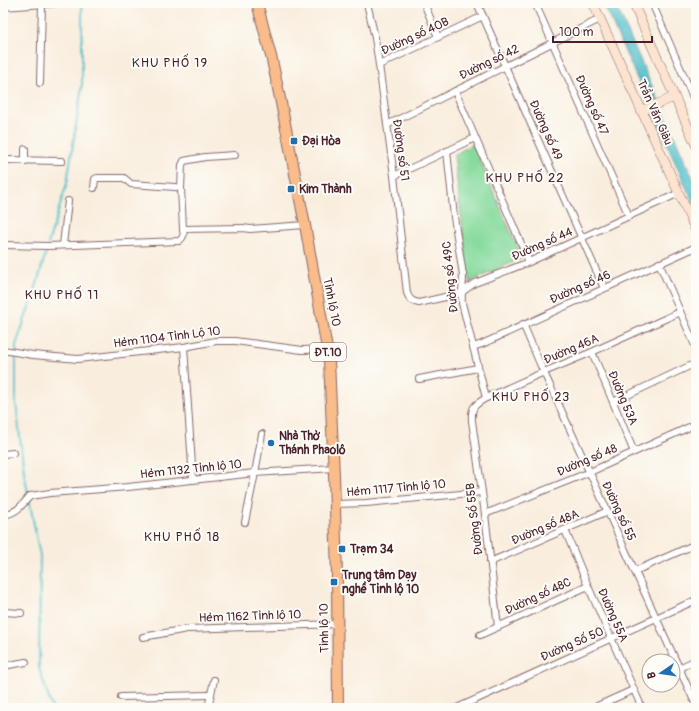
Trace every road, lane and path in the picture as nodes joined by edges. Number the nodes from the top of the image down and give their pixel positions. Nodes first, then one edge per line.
1 (58, 3) edge
2 (257, 3) edge
3 (367, 3) edge
4 (424, 3) edge
5 (477, 3) edge
6 (535, 3) edge
7 (593, 3) edge
8 (633, 3) edge
9 (652, 3) edge
10 (42, 4) junction
11 (3, 7) edge
12 (483, 16) junction
13 (600, 19) junction
14 (438, 37) junction
15 (552, 43) junction
16 (379, 65) junction
17 (505, 66) junction
18 (40, 83) dead end
19 (454, 91) junction
20 (672, 98) junction
21 (696, 104) edge
22 (644, 110) junction
23 (387, 125) junction
24 (475, 138) junction
25 (696, 145) edge
26 (25, 149) dead end
27 (448, 151) junction
28 (235, 155) dead end
29 (3, 160) edge
30 (25, 161) junction
31 (62, 161) dead end
32 (394, 176) junction
33 (94, 188) dead end
34 (181, 188) junction
35 (679, 193) junction
36 (68, 201) dead end
37 (629, 216) junction
38 (305, 225) junction
39 (183, 229) junction
40 (696, 231) edge
41 (582, 238) junction
42 (3, 245) edge
43 (62, 245) junction
44 (696, 246) edge
45 (529, 262) junction
46 (659, 263) junction
47 (604, 288) junction
48 (462, 293) junction
49 (411, 300) joint
50 (680, 312) junction
51 (523, 324) junction
52 (184, 347) junction
53 (473, 347) junction
54 (696, 348) edge
55 (328, 349) junction
56 (5, 350) edge
57 (592, 352) junction
58 (696, 363) edge
59 (478, 368) junction
60 (544, 372) junction
61 (419, 379) dead end
62 (486, 398) junction
63 (613, 402) junction
64 (472, 409) joint
65 (696, 424) edge
66 (262, 434) dead end
67 (634, 452) junction
68 (13, 453) dead end
69 (3, 454) edge
70 (334, 468) junction
71 (590, 472) junction
72 (255, 473) junction
73 (193, 480) junction
74 (482, 492) junction
75 (335, 504) junction
76 (608, 512) junction
77 (485, 514) junction
78 (3, 515) edge
79 (245, 522) dead end
80 (564, 530) junction
81 (696, 544) edge
82 (490, 562) junction
83 (635, 571) junction
84 (588, 586) junction
85 (696, 600) edge
86 (3, 612) edge
87 (21, 613) dead end
88 (656, 618) junction
89 (337, 624) junction
90 (498, 627) junction
91 (480, 635) dead end
92 (143, 637) dead end
93 (611, 638) junction
94 (672, 653) edge
95 (696, 660) edge
96 (26, 662) dead end
97 (3, 666) edge
98 (681, 667) edge
99 (681, 672) edge
100 (214, 680) dead end
101 (633, 690) junction
102 (210, 695) junction
103 (121, 697) dead end
104 (696, 705) edge
105 (208, 708) edge
106 (338, 708) edge
107 (457, 708) edge
108 (593, 708) edge
109 (642, 708) edge

1 - 10 street
2 - 38 main road, Tỉnh lộ 10 / ĐT.10
3 - 16 street, Đường số 51
4 - 14 street
5 - 12 street, Đường số 49
6 - 15 street, Đường số 47
7 - 13 main road, Trần Văn Giàu
8 - 20 main road, Trần Văn Giàu
9 - 21 street
10 - 11 street
10 - 18 street
12 - 14 street, Đường số 40B
12 - 17 street, Đường số 49
13 - 15 street, Đường số 42
13 - 22 main road, Trần Văn Giàu
14 - 16 street, Đường số 40B
15 - 17 street, Đường số 42
15 - 37 street, Đường số 47
16 - 23 street, Đường số 51
17 - 19 street, Đường số 42
17 - 41 street, Đường số 49
19 - 23 street, Đường số 42
19 - 24 street
20 - 22 main road
20 - 25 main road, Trần Văn Giàu
22 - 35 main road, Trần Văn Giàu
23 - 32 street, Đường số 51
24 - 27 street
24 - 45 street
26 - 30 street
27 - 32 street
27 - 48 street, Đường số 49C
28 - 34 street
29 - 30 street
30 - 31 street
32 - 49 street, Đường số 51
33 - 34 street
34 - 39 street
35 - 37 street, Đường số 44
35 - 40 main road, Trần Văn Giàu
36 - 43 street
37 - 41 street, Đường số 44
38 - 39 street
38 - 55 main road, Tỉnh lộ 10 / ĐT.10
39 - 43 street
41 - 45 street, Đường số 44
41 - 47 street, Đường số 49
42 - 43 street
44 - 46 street, Đường số 46
45 - 48 street, Đường số 44
46 - 47 street, Đường số 46
46 - 50 street
47 - 51 street, Đường số 46
48 - 49 street, Đường số 44
48 - 53 street, Đường số 49C
50 - 54 street
50 - 57 street, Đường 46A
51 - 53 street, Đường số 46
51 - 60 street, Đường số 55
52 - 55 street, Hẻm 1104 Tỉnh Lộ 10
52 - 56 street, Hẻm 1104 Tỉnh Lộ 10
52 - 73 street
53 - 59 street, Đường số 49C
55 - 70 main road, Tỉnh lộ 10 / ĐT.10
57 - 60 street, Đường 46A
57 - 63 street, Đường 53A
58 - 63 street
59 - 61 street
59 - 62 street, Đường số 49C
60 - 62 street, Đường 46A
60 - 71 street, Đường số 55
62 - 64 street, Đường 46A
63 - 67 street, Đường 53A
64 - 74 street, Đường Số 55B
65 - 67 street, Đường số 48
66 - 72 street
67 - 71 street, Đường số 48
68 - 69 street
70 - 72 street, Hẻm 1132 Tỉnh lộ 10
70 - 75 main road, Tỉnh lộ 10 / ĐT.10
71 - 76 street, Đường số 55
71 - 77 street, Đường số 48
72 - 73 street, Hẻm 1132 Tỉnh lộ 10
72 - 79 street
73 - 78 street, Hẻm 1132 Tỉnh lộ 10
74 - 75 street, Hẻm 1117 Tỉnh lộ 10
74 - 77 street, Đường Số 55B
75 - 89 main road, Tỉnh lộ 10 / ĐT.10
76 - 80 street, Đường số 48A
76 - 83 street, Đường số 55
77 - 82 street, Đường Số 55B
80 - 82 street, Đường số 48A
80 - 84 street, Đường 55A
81 - 83 street
82 - 90 street, Đường Số 55B
83 - 88 street, Đường số 55
84 - 90 street, Đường số 48C
84 - 93 street, Đường 55A
85 - 88 street, Đường Số 50
86 - 87 street
88 - 93 street, Đường Số 50
88 - 94 street, Đường số 55
89 - 92 street, Hẻm 1162 Tỉnh lộ 10
89 - 106 main road, Tỉnh lộ 10 / ĐT.10
90 - 91 street, Đường số 48C
93 - 101 street, Đường 55A
93 - 107 street, Đường Số 50
95 - 98 street
96 - 97 street
99 - 104 street, Đường số 55
100 - 102 street
101 - 108 street
101 - 109 street, Đường 55A
102 - 103 street
102 - 105 street

